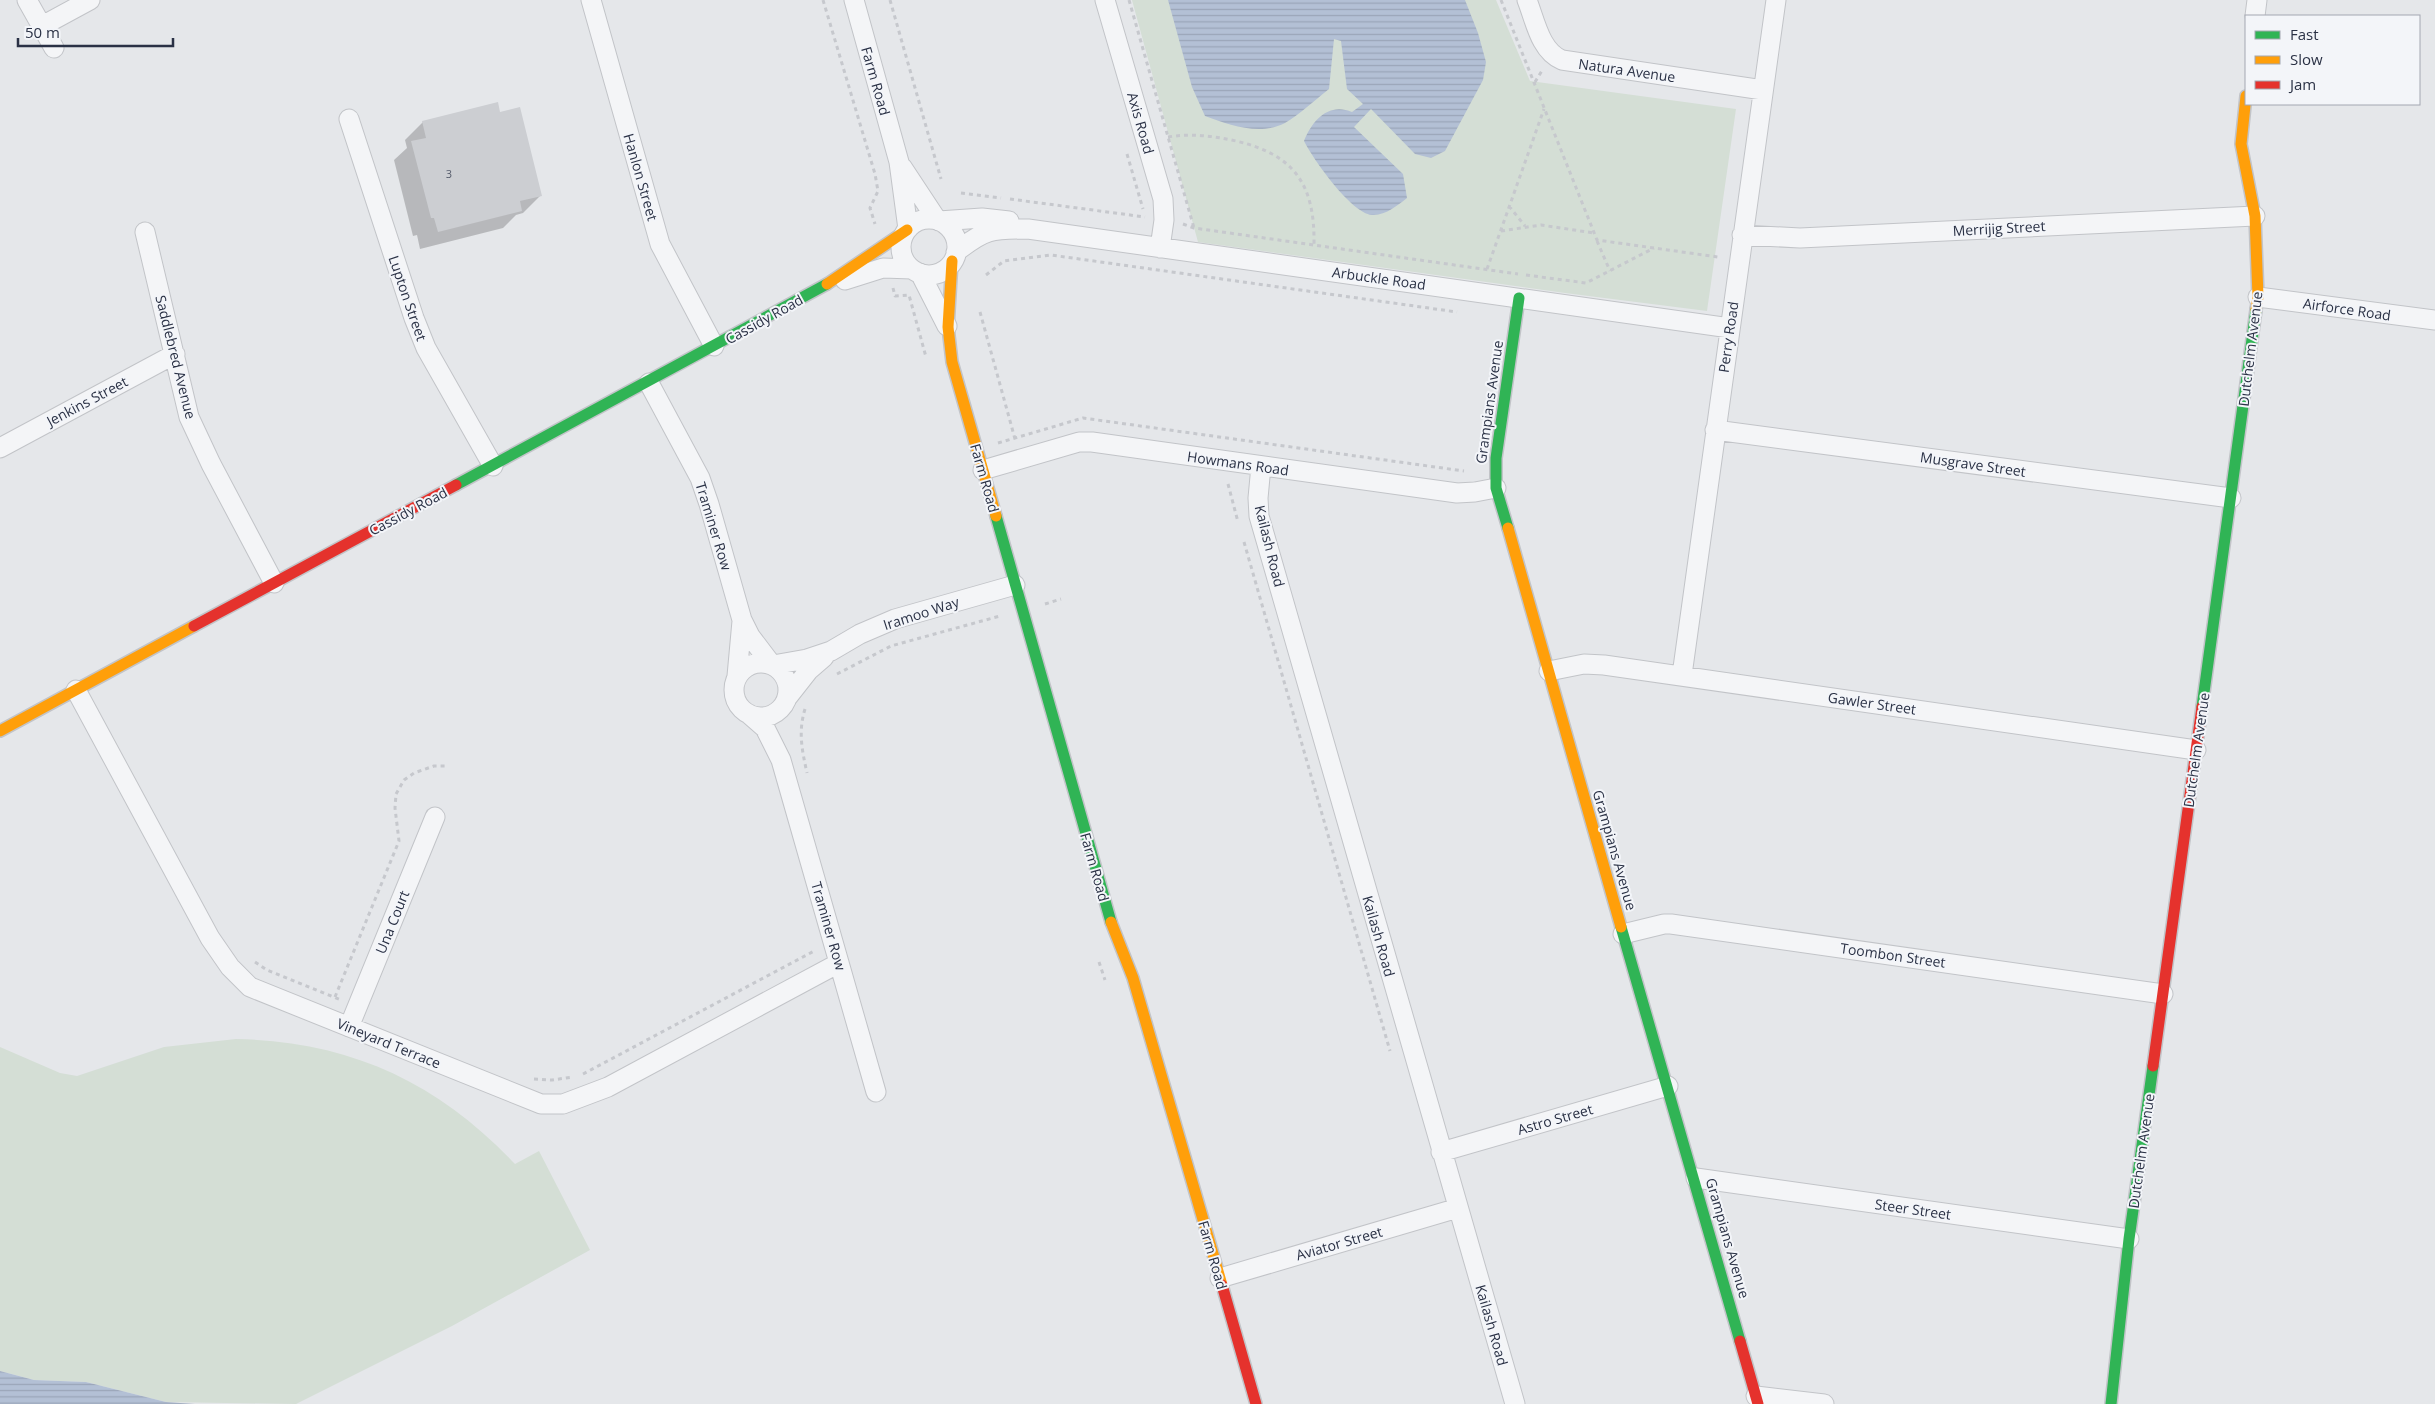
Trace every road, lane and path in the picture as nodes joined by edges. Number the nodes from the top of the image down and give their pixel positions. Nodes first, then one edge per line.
1 (27, 0) edge
2 (90, 0) edge
3 (591, 0) edge
4 (854, 0) edge
5 (890, 0) edge
6 (1106, 0) edge
7 (1129, 0) edge
8 (1501, 0) edge
9 (1527, 0) edge
10 (1776, 0) edge
11 (2257, 0) edge
12 (2255, 15) edge
13 (42, 26) junction
14 (54, 48) dead end
15 (1763, 90) junction
16 (2245, 105) edge
17 (1544, 108) junction
18 (349, 119) dead end
19 (1168, 137) junction
20 (899, 162) junction
21 (942, 179) dead end
22 (961, 193) dead end
23 (1508, 206) junction
24 (2255, 216) junction
25 (1164, 220) junction
26 (938, 221) junction
27 (1525, 226) junction
28 (1194, 228) junction
29 (907, 229) junction
30 (1028, 229) junction
31 (145, 232) dead end
32 (1500, 232) junction
33 (1594, 233) junction
34 (1742, 235) junction
35 (1597, 240) junction
36 (1314, 245) junction
37 (1160, 248) junction
38 (1654, 248) junction
39 (954, 257) junction
40 (1718, 258) dead end
41 (1488, 269) junction
42 (916, 271) junction
43 (1610, 271) junction
44 (986, 275) dead end
45 (816, 291) junction
46 (2258, 297) junction
47 (1519, 298) junction
48 (980, 312) dead end
49 (1465, 313) dead end
50 (2435, 320) edge
51 (948, 327) junction
52 (1730, 328) junction
53 (714, 346) junction
54 (175, 354) junction
55 (649, 383) junction
56 (1715, 430) junction
57 (0, 448) edge
58 (1020, 459) junction
59 (493, 466) junction
60 (1261, 466) junction
61 (983, 470) junction
62 (1228, 484) dead end
63 (1496, 488) junction
64 (2230, 498) junction
65 (1241, 531) dead end
66 (1244, 541) dead end
67 (274, 583) junction
68 (1015, 585) junction
69 (1061, 599) dead end
70 (1022, 610) junction
71 (742, 620) junction
72 (831, 651) junction
73 (772, 665) junction
74 (1549, 672) junction
75 (1682, 675) junction
76 (737, 676) junction
77 (834, 676) dead end
78 (76, 690) junction
79 (786, 700) junction
80 (806, 706) dead end
81 (748, 714) junction
82 (0, 731) edge
83 (2196, 750) junction
84 (781, 760) junction
85 (448, 766) dead end
86 (810, 782) dead end
87 (435, 817) dead end
88 (1623, 934) junction
89 (833, 942) junction
90 (250, 957) dead end
91 (839, 963) junction
92 (2163, 994) junction
93 (335, 997) junction
94 (358, 1006) junction
95 (349, 1027) junction
96 (1390, 1051) dead end
97 (530, 1077) dead end
98 (1668, 1086) junction
99 (876, 1092) dead end
100 (1441, 1152) junction
101 (1696, 1178) junction
102 (1458, 1208) junction
103 (2129, 1239) junction
104 (1220, 1278) junction
105 (1757, 1400) edge
106 (1256, 1404) edge
107 (1515, 1404) edge
108 (1824, 1404) edge
109 (2111, 1404) edge

1 - 13 street
2 - 13 street
3 - 53 street, Hanlon Street
4 - 20 street, Farm Road
5 - 21 path
6 - 25 street, Axis Road
7 - 19 path
8 - 17 path
9 - 15 street, Natura Avenue
10 - 15 street, Perry Road
11 - 12 street
13 - 14 street
15 - 34 street, Perry Road
16 - 24 street, Dutchelm Avenue
17 - 23 path
17 - 33 path
18 - 59 street, Lupton Street
19 - 28 path
19 - 36 path
20 - 26 street, Farm Road
20 - 29 street, Farm Road
22 - 25 path
23 - 27 path
23 - 32 path
24 - 34 street, Merrijig Street
24 - 46 street, Dutchelm Avenue
25 - 28 path
25 - 37 street, Axis Road
26 - 29 street
26 - 30 street, Arbuckle Road
26 - 39 street
27 - 32 path
27 - 33 path
28 - 36 path
29 - 42 street
29 - 45 street, Cassidy Road
30 - 37 street, Arbuckle Road
30 - 39 street, Arbuckle Road
31 - 54 street, Saddlebred Avenue
32 - 41 path
33 - 35 path
34 - 52 street, Perry Road
35 - 38 path
35 - 43 path
36 - 41 path
37 - 47 street, Arbuckle Road
38 - 40 path
38 - 43 path
39 - 42 street
39 - 51 street, Farm Road
41 - 43 path
42 - 45 street, Cassidy Road
42 - 51 street, Farm Road
44 - 49 path
45 - 53 street, Cassidy Road
46 - 50 street, Airforce Road
46 - 64 street, Dutchelm Avenue
47 - 52 street, Arbuckle Road
47 - 63 street, Grampians Avenue
48 - 58 path
51 - 61 street, Farm Road
52 - 56 street, Perry Road
53 - 55 street, Cassidy Road
54 - 57 street, Jenkins Street
54 - 67 street, Saddlebred Avenue
55 - 59 street, Cassidy Road
55 - 71 street, Traminer Row
56 - 64 street, Musgrave Street
56 - 75 street, Perry Road
58 - 60 street, Howmans Road
58 - 61 street, Howmans Road
59 - 67 street, Cassidy Road
60 - 63 street, Howmans Road
60 - 100 street, Kailash Road
61 - 68 street, Farm Road
62 - 65 path
63 - 74 street, Grampians Avenue
64 - 83 street, Dutchelm Avenue
66 - 96 path
67 - 78 street, Cassidy Road
68 - 70 street, Farm Road
68 - 72 street, Iramoo Way
69 - 70 path
70 - 77 path
70 - 104 street, Farm Road
71 - 73 street, Traminer Row
71 - 76 street, Traminer Row
72 - 73 street, Iramoo Way
72 - 79 street, Iramoo Way
73 - 76 street
73 - 79 street
74 - 75 street, Gawler Street
74 - 88 street, Grampians Avenue
75 - 83 street, Gawler Street
76 - 81 street
78 - 82 street, Cassidy Road
78 - 95 street, Vineyard Terrace
79 - 81 street
79 - 84 street, Traminer Row
80 - 86 path
81 - 84 street, Traminer Row
83 - 92 street, Dutchelm Avenue
84 - 89 street, Traminer Row
85 - 93 path
87 - 94 street, Una Court
88 - 92 street, Toombon Street
88 - 98 street, Grampians Avenue
89 - 91 street, Traminer Row
89 - 97 path
90 - 93 path
91 - 95 street, Vineyard Terrace
91 - 99 street, Traminer Row
92 - 103 street, Dutchelm Avenue
93 - 94 path
94 - 95 street, Una Court
98 - 100 street, Astro Street
98 - 101 street, Grampians Avenue
100 - 102 street, Kailash Road
101 - 103 street, Steer Street
101 - 105 street, Grampians Avenue
102 - 104 street, Aviator Street
102 - 107 street, Kailash Road
103 - 109 street, Dutchelm Avenue
104 - 106 street, Farm Road
105 - 108 street

